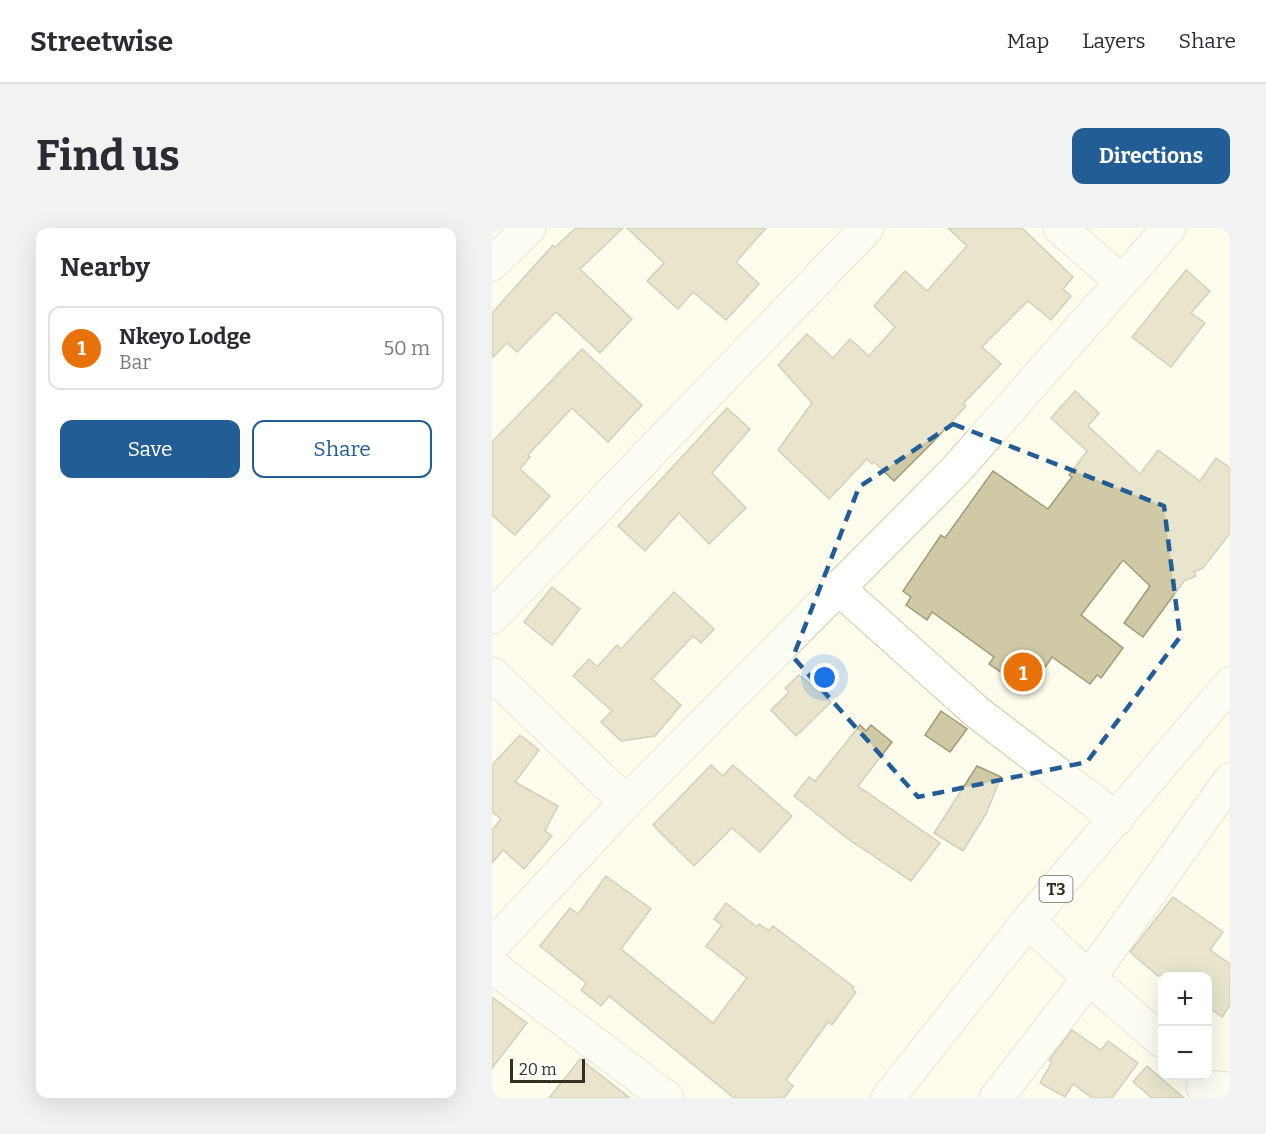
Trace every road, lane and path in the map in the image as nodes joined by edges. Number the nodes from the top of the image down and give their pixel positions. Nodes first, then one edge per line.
1 (529, 228) edge
2 (867, 228) edge
3 (1060, 228) edge
4 (1168, 228) edge
5 (492, 264) edge
6 (1120, 280) junction
7 (837, 587) junction
8 (492, 617) edge
9 (492, 674) edge
10 (1230, 684) edge
11 (1230, 780) edge
12 (626, 802) junction
13 (1117, 819) junction
14 (1028, 921) junction
15 (492, 946) edge
16 (492, 966) edge
17 (1089, 978) junction
18 (1158, 1038) edge
19 (667, 1098) edge
20 (888, 1098) edge
21 (996, 1098) edge

1 - 5 main road
2 - 8 main road
3 - 6 main road
4 - 6 main road
6 - 7 main road
7 - 12 main road
7 - 13 main road
9 - 12 main road
10 - 13 main road, T3
11 - 17 main road
12 - 15 main road
13 - 14 main road, T3
14 - 17 main road
14 - 20 main road, T3
16 - 19 main road
17 - 18 main road
17 - 21 main road

